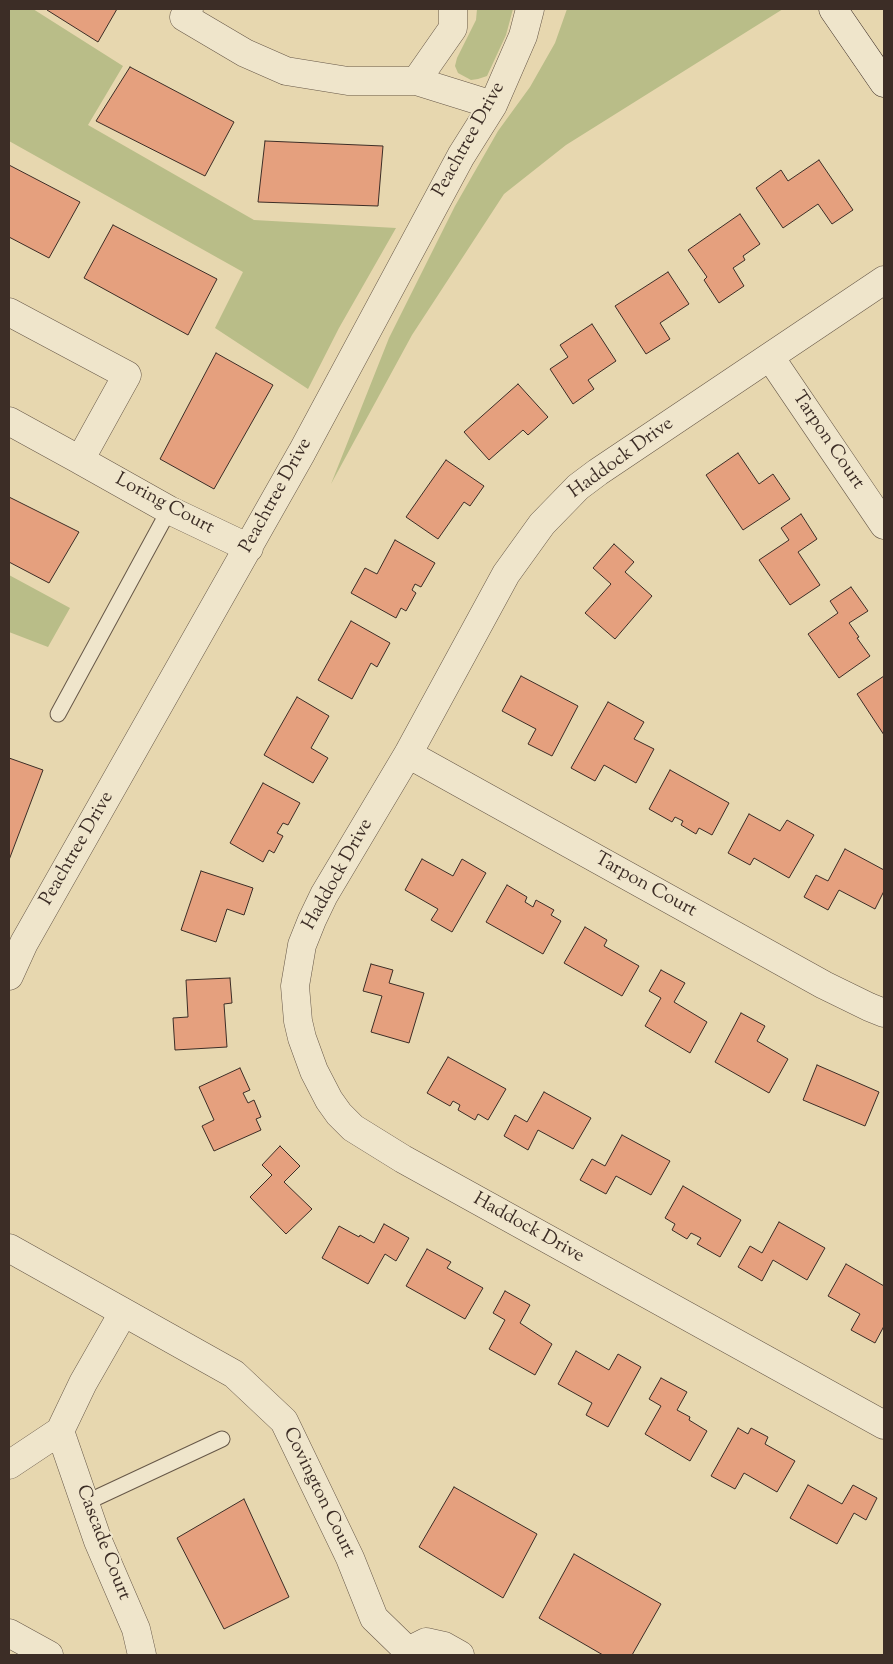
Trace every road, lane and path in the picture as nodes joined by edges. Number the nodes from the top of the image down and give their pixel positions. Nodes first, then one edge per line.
1 (189, 9) edge
2 (453, 9) edge
3 (530, 9) edge
4 (833, 9) edge
5 (416, 81) junction
6 (884, 84) edge
7 (493, 105) junction
8 (884, 280) edge
9 (9, 312) edge
10 (770, 357) junction
11 (9, 421) edge
12 (80, 460) junction
13 (168, 510) junction
14 (884, 525) edge
15 (249, 548) junction
16 (58, 714) dead end
17 (408, 754) junction
18 (16, 941) edge
19 (9, 976) edge
20 (884, 1013) edge
21 (9, 1248) edge
22 (123, 1313) junction
23 (884, 1425) edge
24 (60, 1431) junction
25 (222, 1439) dead end
26 (9, 1465) edge
27 (85, 1503) junction
28 (9, 1633) edge
29 (407, 1653) edge
30 (49, 1655) edge
31 (142, 1655) edge
32 (460, 1655) edge

1 - 5 street
2 - 5 street
3 - 7 street, Peachtree Drive
4 - 6 street
5 - 7 street
7 - 15 street, Peachtree Drive
8 - 10 street, Haddock Drive
9 - 12 street
10 - 14 street, Tarpon Court
10 - 17 street, Haddock Drive
11 - 12 street, Loring Court
12 - 13 street, Loring Court
13 - 15 street, Loring Court
13 - 16 lane
15 - 18 street, Peachtree Drive
17 - 20 street, Tarpon Court
17 - 23 street, Haddock Drive
18 - 19 street, Peachtree Drive
21 - 22 street, Covington Court
22 - 24 street
22 - 29 street, Covington Court
24 - 26 street
24 - 27 street, Cascade Court
25 - 27 lane
27 - 31 street, Cascade Court
28 - 30 street
29 - 32 street, Covington Court

